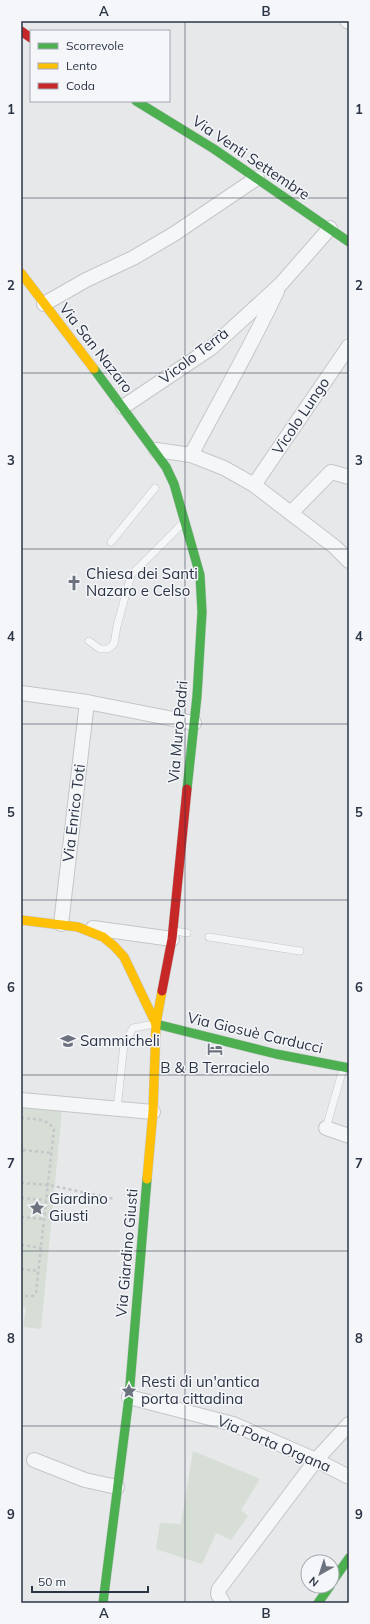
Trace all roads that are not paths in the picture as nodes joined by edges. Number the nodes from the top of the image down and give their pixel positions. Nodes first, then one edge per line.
1 (21, 32) edge
2 (30, 37) edge
3 (138, 102) edge
4 (257, 178) junction
5 (330, 228) junction
6 (349, 242) edge
7 (21, 273) edge
8 (280, 285) junction
9 (44, 304) junction
10 (349, 346) edge
11 (123, 407) junction
12 (152, 445) junction
13 (192, 455) junction
14 (349, 477) edge
15 (254, 485) junction
16 (155, 488) dead end
17 (291, 513) junction
18 (185, 521) junction
19 (111, 542) dead end
20 (349, 561) edge
21 (89, 641) dead end
22 (21, 693) edge
23 (87, 702) junction
24 (194, 723) junction
25 (21, 920) edge
26 (61, 924) junction
27 (79, 926) junction
28 (187, 933) dead end
29 (172, 935) junction
30 (209, 937) dead end
31 (300, 952) dead end
32 (156, 1024) junction
33 (346, 1067) edge
34 (21, 1100) edge
35 (117, 1109) junction
36 (153, 1112) junction
37 (326, 1128) joint
38 (349, 1136) edge
39 (129, 1397) junction
40 (349, 1424) edge
41 (34, 1460) dead end
42 (316, 1460) junction
43 (349, 1477) edge
44 (118, 1487) junction
45 (349, 1558) edge
46 (340, 1571) edge
47 (324, 1594) edge
48 (103, 1603) edge
49 (223, 1603) edge
50 (318, 1603) edge

1 - 2 main road
3 - 4 main road, Via Venti Settembre
4 - 5 main road, Via Venti Settembre
4 - 9 street
5 - 6 main road, Via Venti Settembre
5 - 8 street, Vicolo Terrà
7 - 9 main road, Via San Nazaro
8 - 11 street, Vicolo Terrà
8 - 13 street, Vicolo Terrà
9 - 11 main road, Via San Nazaro
10 - 15 street, Vicolo Lungo
11 - 12 main road, Via San Nazaro
12 - 13 street
12 - 18 main road, Via Muro Padri
13 - 15 street
14 - 17 street
15 - 17 street
16 - 19 lane
17 - 20 street
18 - 21 lane
18 - 24 main road, Via Muro Padri
22 - 23 street
23 - 24 street
23 - 26 street, Via Enrico Toti
24 - 29 main road, Via Muro Padri
25 - 26 main road
26 - 27 main road
27 - 29 street
27 - 32 main road
28 - 29 lane
29 - 32 main road, Via Muro Padri
30 - 31 lane
32 - 33 main road, Via Giosuè Carducci
32 - 35 lane
32 - 36 main road
33 - 37 lane
34 - 35 street
35 - 36 street
36 - 39 main road, Via Giardino Giusti
37 - 38 street
39 - 42 street, Via Porta Organa
39 - 44 main road, Via Giardino Giusti
40 - 42 street
41 - 44 street
42 - 43 street, Via Porta Organa
42 - 49 street
44 - 48 main road, Via Giardino Giusti
45 - 46 main road
47 - 50 main road

